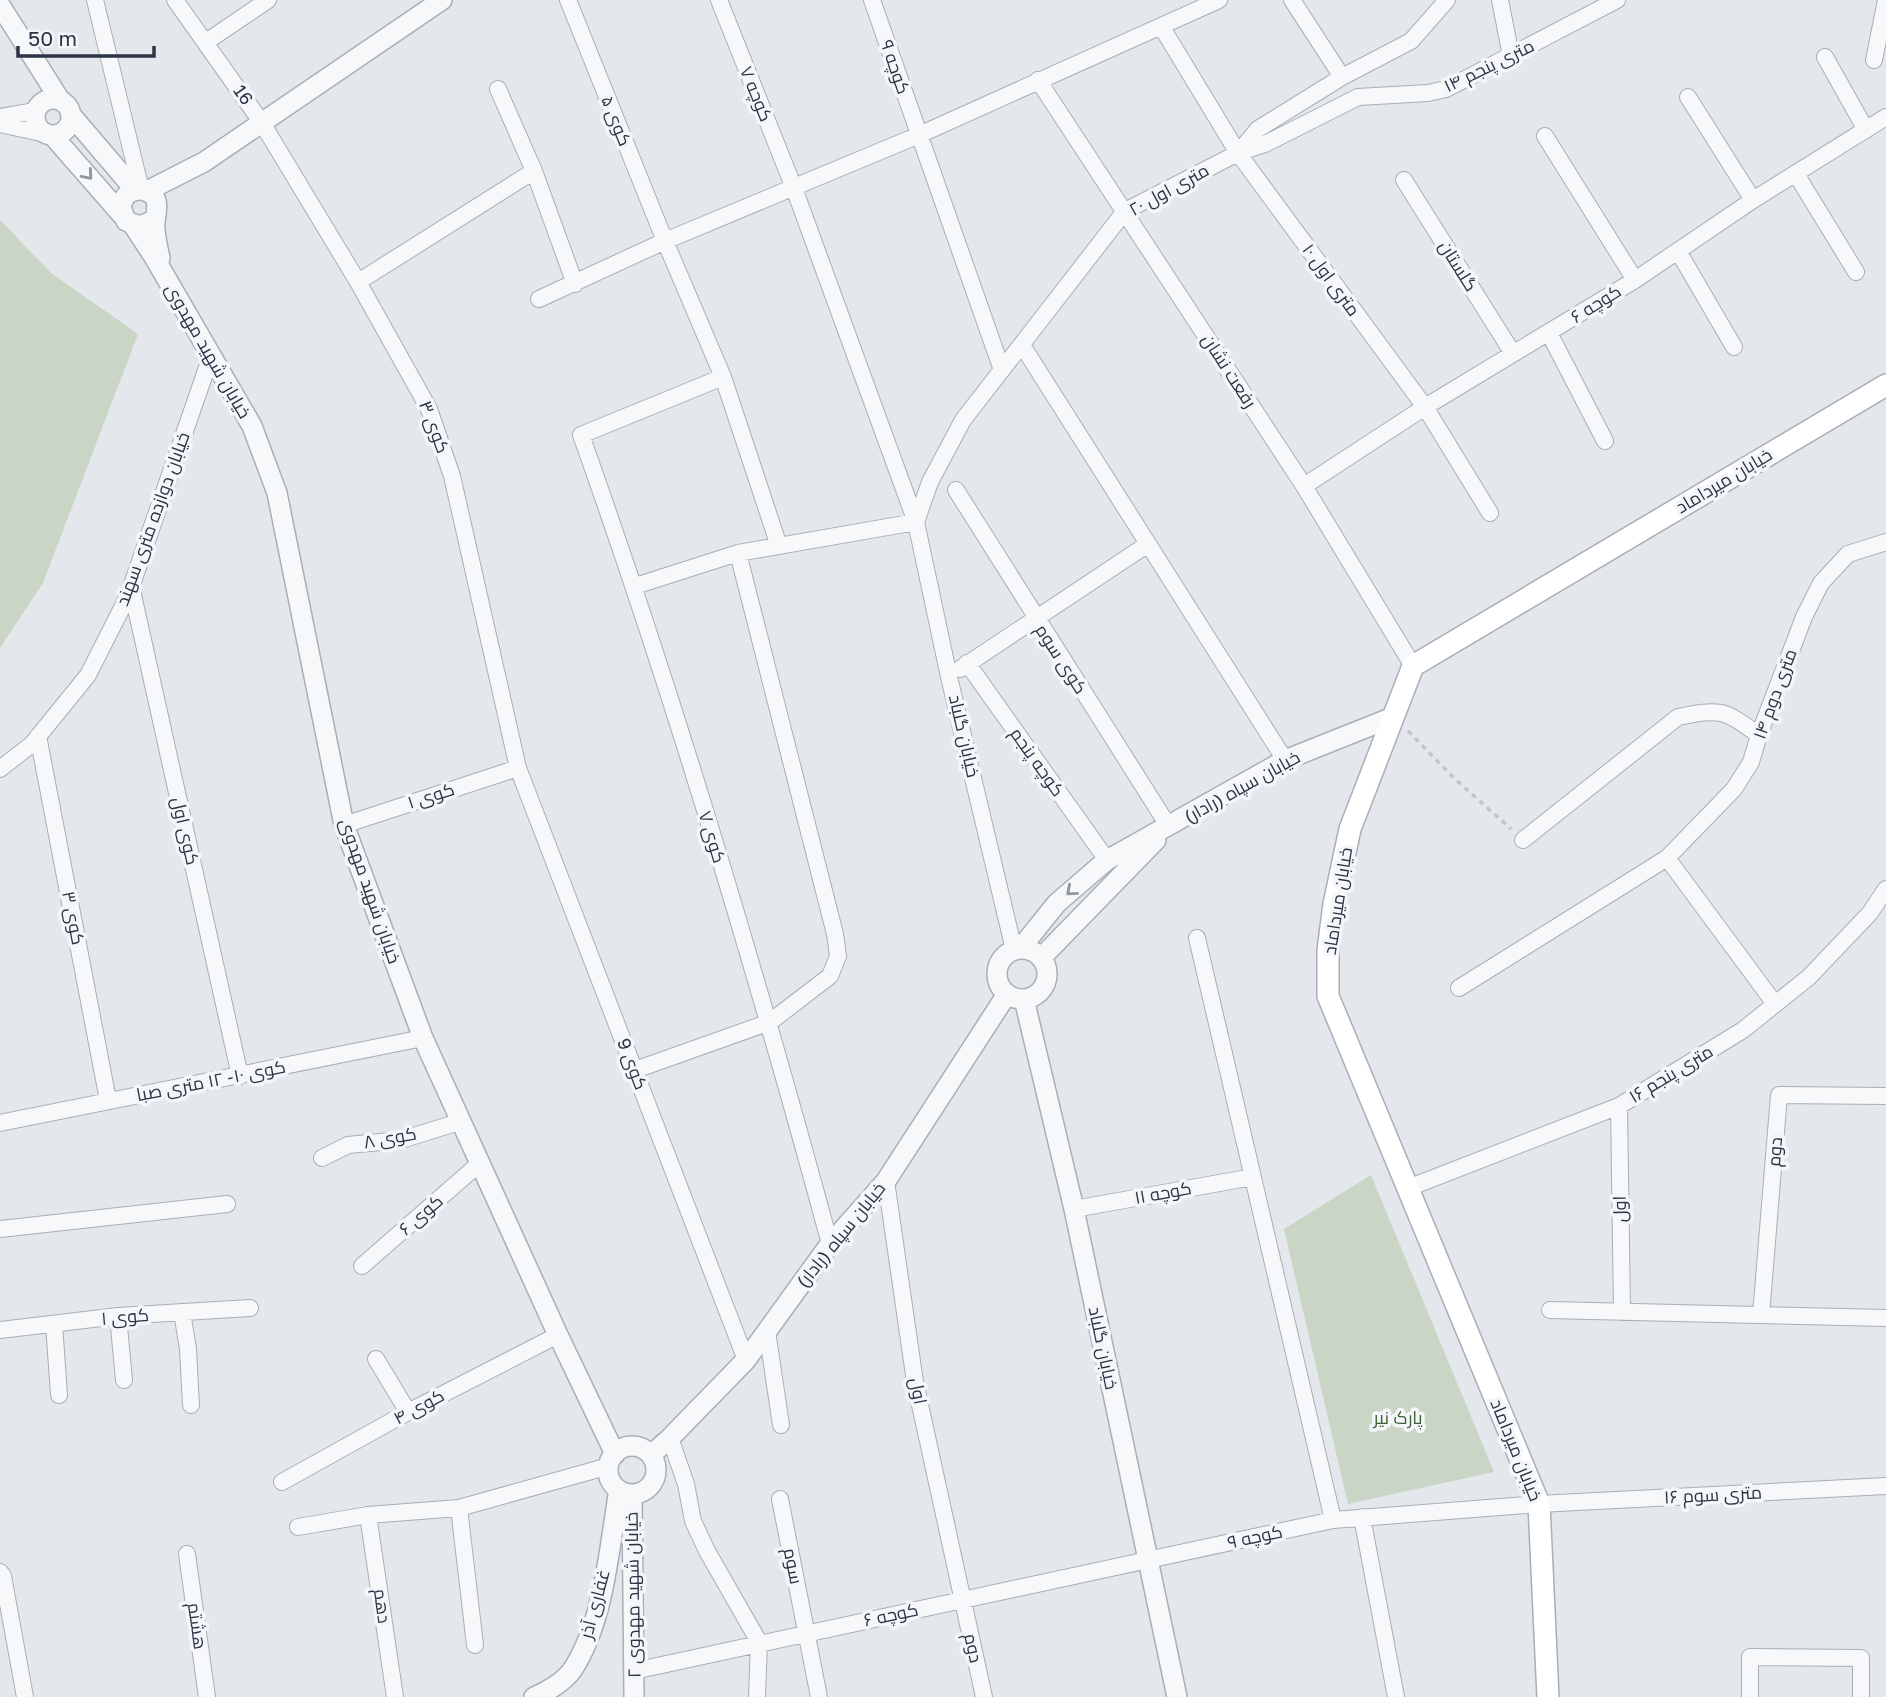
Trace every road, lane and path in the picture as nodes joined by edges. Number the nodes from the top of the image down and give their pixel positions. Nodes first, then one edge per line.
1 (95, 0) edge
2 (175, 0) edge
3 (268, 0) edge
4 (442, 0) edge
5 (568, 0) edge
6 (719, 0) edge
7 (873, 0) edge
8 (1219, 0) edge
9 (1292, 0) edge
10 (1500, 0) edge
11 (1617, 0) edge
12 (1886, 0) edge
13 (1445, 1) edge
14 (0, 5) edge
15 (1161, 26) junction
16 (19, 35) junction
17 (206, 42) junction
18 (1511, 56) junction
19 (1825, 57) dead end
20 (1874, 60) dead end
21 (1342, 78) junction
22 (1038, 80) junction
23 (498, 89) dead end
24 (1688, 97) dead end
25 (36, 108) junction
26 (65, 108) junction
27 (0, 117) edge
28 (1886, 117) edge
29 (262, 123) junction
30 (0, 124) edge
31 (1866, 130) junction
32 (50, 135) junction
33 (919, 135) junction
34 (1545, 136) dead end
35 (1238, 153) junction
36 (204, 162) junction
37 (534, 171) junction
38 (1796, 174) junction
39 (1405, 180) dead end
40 (794, 188) junction
41 (141, 190) junction
42 (1753, 200) junction
43 (1125, 211) junction
44 (156, 216) junction
45 (127, 220) junction
46 (665, 241) junction
47 (1678, 251) junction
48 (1856, 272) dead end
49 (163, 273) junction
50 (1635, 280) junction
51 (358, 282) junction
52 (575, 284) junction
53 (539, 299) dead end
54 (1549, 333) junction
55 (1022, 345) junction
56 (1734, 347) dead end
57 (1513, 352) junction
58 (211, 356) junction
59 (1002, 370) junction
60 (723, 377) junction
61 (1886, 384) edge
62 (1424, 407) junction
63 (1605, 441) dead end
64 (1304, 486) junction
65 (956, 490) dead end
66 (1490, 513) dead end
67 (916, 522) junction
68 (1886, 542) edge
69 (1148, 544) junction
70 (779, 546) junction
71 (738, 553) junction
72 (131, 586) junction
73 (635, 586) junction
74 (1035, 618) junction
75 (967, 663) junction
76 (1413, 666) junction
77 (949, 677) junction
78 (1394, 717) junction
79 (1759, 735) junction
80 (38, 736) junction
81 (1285, 760) junction
82 (518, 768) junction
83 (0, 769) edge
84 (344, 825) junction
85 (1168, 827) junction
86 (1523, 840) joint
87 (1667, 858) junction
88 (1107, 860) junction
89 (1886, 889) edge
90 (1197, 938) dead end
91 (1017, 950) junction
92 (1041, 958) junction
93 (1459, 988) dead end
94 (1016, 997) junction
95 (1775, 1004) junction
96 (770, 1022) junction
97 (423, 1038) junction
98 (635, 1070) junction
99 (240, 1076) junction
100 (1886, 1096) edge
101 (108, 1100) junction
102 (1619, 1106) junction
103 (459, 1122) junction
104 (0, 1123) edge
105 (322, 1158) dead end
106 (480, 1163) junction
107 (1253, 1177) junction
108 (886, 1181) junction
109 (1408, 1188) junction
110 (227, 1204) dead end
111 (1074, 1209) junction
112 (0, 1229) edge
113 (830, 1244) junction
114 (362, 1266) dead end
115 (250, 1308) dead end
116 (1550, 1310) dead end
117 (182, 1312) junction
118 (1622, 1312) junction
119 (1762, 1315) junction
120 (118, 1316) junction
121 (1886, 1318) edge
122 (54, 1324) junction
123 (0, 1330) edge
124 (767, 1331) junction
125 (558, 1335) junction
126 (376, 1359) dead end
127 (746, 1360) junction
128 (124, 1380) dead end
129 (59, 1395) dead end
130 (191, 1405) dead end
131 (408, 1412) junction
132 (781, 1425) dead end
133 (670, 1438) junction
134 (651, 1455) junction
135 (612, 1460) junction
136 (282, 1482) dead end
137 (1886, 1486) edge
138 (625, 1492) junction
139 (780, 1499) dead end
140 (1539, 1504) junction
141 (459, 1508) junction
142 (368, 1515) junction
143 (1362, 1517) junction
144 (1333, 1520) junction
145 (298, 1527) dead end
146 (187, 1555) dead end
147 (1148, 1560) junction
148 (0, 1572) edge
149 (962, 1600) junction
150 (806, 1633) junction
151 (759, 1642) junction
152 (475, 1645) dead end
153 (634, 1671) junction
154 (25, 1697) edge
155 (207, 1697) edge
156 (395, 1697) edge
157 (534, 1697) edge
158 (634, 1697) edge
159 (757, 1697) edge
160 (819, 1697) edge
161 (984, 1697) edge
162 (1177, 1697) edge
163 (1396, 1697) edge
164 (1548, 1697) edge
165 (1750, 1697) edge
166 (1861, 1697) edge

1 - 41 street
2 - 17 street, 16
3 - 17 street
4 - 29 street
5 - 46 street, کوی ۵
6 - 40 street, کوچه ۷
7 - 33 street, کوچه ۹
8 - 15 street
9 - 21 street
10 - 18 street
11 - 18 street, ۱۴ متری پنجم
12 - 20 street
13 - 21 street, ۲۰ متری اول
14 - 16 street
15 - 22 street
15 - 35 street, ۱۰ متری اول
16 - 25 street
16 - 26 street
17 - 29 street, 16
18 - 35 street, ۱۴ متری پنجم
19 - 31 street
21 - 35 street, ۲۰ متری اول
22 - 33 street
22 - 43 street, رفعت نشان
23 - 37 street
24 - 42 street
25 - 26 street
25 - 27 street
25 - 32 street
26 - 32 street
26 - 41 street
28 - 31 street, کوچه ۶
29 - 36 street
29 - 51 street, کوی ۳
30 - 32 street
31 - 38 street, کوچه ۶
32 -> 45 street, خیابان شهید مهدوی
33 - 40 street
33 - 59 street, کوچه ۹
34 - 50 street
35 - 43 street, ۲۰ متری اول
35 - 62 street, ۱۰ متری اول
36 - 41 street
36 - 44 street
37 - 51 street
37 - 52 street
38 - 42 street, کوچه ۶
38 - 48 street
39 - 57 street, گلستان
40 - 46 street
40 - 67 street, کوچه ۷
41 - 44 street
41 - 45 street
42 - 47 street, کوچه ۶
43 - 55 street, ۲۰ متری اول
43 - 64 street, رفعت نشان
44 - 45 street
44 - 49 street, خیابان شهید مهدوی
45 - 49 street, خیابان شهید مهدوی
46 - 52 street
46 - 60 street, کوی ۵
47 - 50 street, کوچه ۶
47 - 56 street
49 - 58 street, خیابان شهید مهدوی
50 - 54 street, کوچه ۶
51 - 82 street, کوی ۳
52 - 53 street
54 - 57 street, کوچه ۶
54 - 63 street
55 - 59 street, ۲۰ متری اول
55 - 69 street
57 - 62 street, کوچه ۶
58 - 72 street, خیابان دوازده متری سهند
58 - 84 street, خیابان شهید مهدوی
59 - 67 street, ۲۰ متری اول
60 - 70 street, کوی ۵
60 - 73 street, کوی ۷
61 - 76 main road, خیابان میرداماد
62 - 64 street, کوچه ۶
62 - 66 street, ۱۰ متری اول
64 - 76 street, رفعت نشان
65 - 74 street, کوی سوم
67 - 70 street
67 - 77 street, خیابان گلباد
68 - 79 street, ۱۴ متری دوم
69 - 74 street
69 - 81 street
70 - 71 street
71 - 73 street
71 - 96 street
72 - 80 street, خیابان دوازده متری سهند
72 - 99 street, کوی اول
73 - 96 street, کوی ۷
74 - 75 street
74 - 85 street, کوی سوم
75 - 77 street
75 - 88 street, کوچه پنجم
76 - 78 main road, خیابان میرداماد
77 - 91 street, خیابان گلباد
78 - 81 street, خیابان سپاه (رادار)
78 - 86 path
78 - 109 main road, خیابان میرداماد
79 - 86 street
79 - 87 street, ۱۴ متری دوم
80 - 83 street, خیابان دوازده متری سهند
80 - 101 street, کوی ۳
81 - 85 street, خیابان سپاه (رادار)
82 - 84 street, کوی ۱
82 - 98 street, کوی 9
84 - 97 street, خیابان شهید مهدوی
85 - 88 street, خیابان سپاه (رادار)
85 - 92 street, خیابان سپاه (رادار)
87 - 93 street, ۱۴ متری دوم
87 - 95 street
88 -> 91 street, خیابان سپاه (رادار)
89 - 95 street, ۱۶ متری پنجم
90 - 107 street
91 - 92 street
91 - 94 street
92 - 94 street
94 - 108 street, خیابان سپاه (رادار)
94 - 111 street, خیابان گلباد
95 - 102 street, ۱۶ متری پنجم
96 - 98 street
96 - 113 street, کوی ۷
97 - 99 street, کوی ۱۰- ۱۲ متری صبا
97 - 103 street, خیابان شهید مهدوی
98 - 127 street, کوی 9
99 - 101 street, کوی ۱۰- ۱۲ متری صبا
100 - 119 street, دوم
101 - 104 street, کوی ۱۰- ۱۲ متری صبا
102 - 109 street, ۱۶ متری پنجم
102 - 118 street, اول
103 - 105 street, کوی ۸
103 - 106 street, خیابان شهید مهدوی
106 - 114 street, کوی ۶
106 - 125 street, خیابان شهید مهدوی
107 - 111 street, کوچه ۱۱
107 - 144 street
108 - 113 street, خیابان سپاه (رادار)
108 - 149 street, اول
109 - 140 main road, خیابان میرداماد
110 - 112 street
111 - 147 street, خیابان گلباد
113 - 124 street, خیابان سپاه (رادار)
115 - 117 street, کوی ۱
116 - 118 street
117 - 120 street, کوی ۱
117 - 130 street
118 - 119 street
119 - 121 street
120 - 122 street, کوی ۱
120 - 128 street
122 - 123 street, کوی ۱
122 - 129 street
124 - 127 street, خیابان سپاه (رادار)
124 - 132 street
125 - 131 street, کوی ۴
125 - 135 street, خیابان شهید مهدوی
126 - 131 street
127 - 133 street, خیابان سپاه (رادار)
131 - 136 street, کوی ۴
133 - 134 street, خیابان سپاه (رادار)
133 - 151 street
134 - 135 street
134 - 138 street
135 - 138 street
135 - 141 street
137 - 140 street, ۱۶ متری سوم
138 - 153 street, خیابان شهید مهدوی ۲
138 - 157 street, غفاری آذر
139 - 150 street, سوم
140 - 143 street, ۱۶ متری سوم
140 - 164 main road, خیابان میرداماد
141 - 142 street
141 - 152 street
142 - 145 street
142 - 156 street, دهم
143 - 144 street, کوچه ۹
143 - 163 street
144 - 147 street, کوچه ۹
146 - 155 street, هشتم
147 - 149 street, کوچه ۶
147 - 162 street, خیابان گلباد
148 - 154 street
149 - 150 street, کوچه ۶
149 - 161 street, دوم
150 - 151 street, کوچه ۶
150 - 160 street, سوم
151 - 153 street, کوچه ۶
151 - 159 street
153 - 158 street, خیابان شهید مهدوی ۲
165 - 166 street

